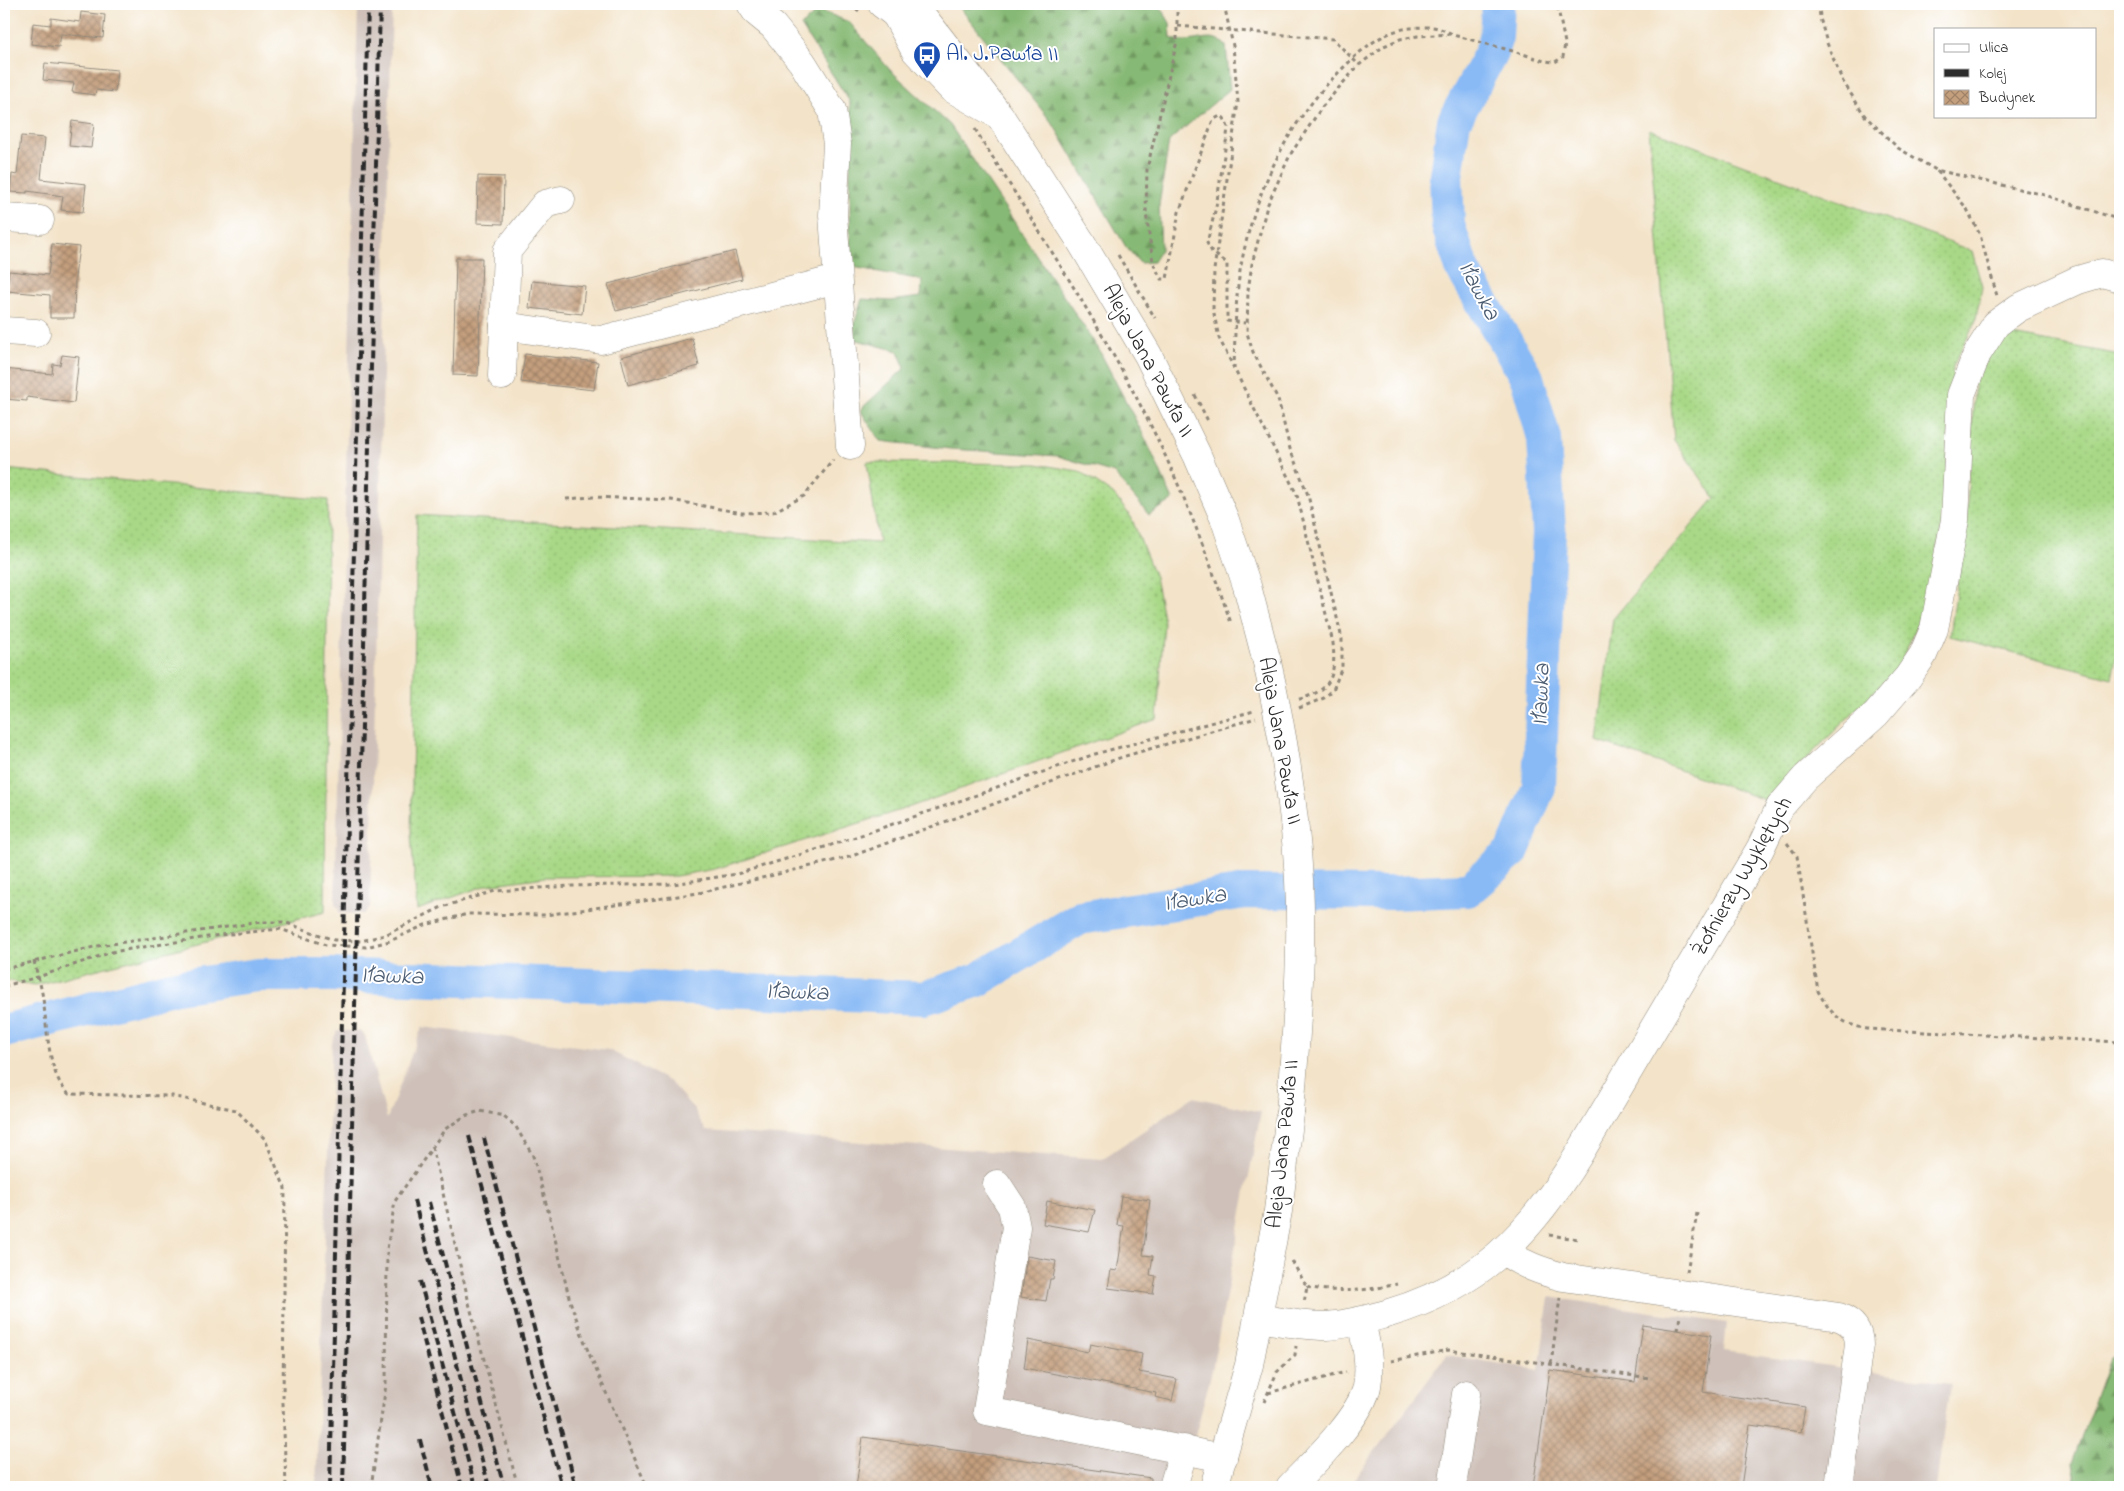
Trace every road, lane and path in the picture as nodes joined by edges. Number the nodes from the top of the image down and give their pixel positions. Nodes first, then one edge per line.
1 (751, 4) edge
2 (849, 4) edge
3 (1177, 4) edge
4 (1224, 4) edge
5 (1557, 4) edge
6 (1820, 4) edge
7 (889, 9) edge
8 (774, 15) edge
9 (1178, 26) junction
10 (1230, 31) junction
11 (1452, 34) junction
12 (1352, 59) junction
13 (1359, 66) junction
14 (1000, 116) junction
15 (971, 122) dead end
16 (1936, 170) junction
17 (561, 200) dead end
18 (4, 218) edge
19 (40, 220) dead end
20 (2120, 220) edge
21 (1216, 255) junction
22 (2120, 278) edge
23 (837, 279) junction
24 (1235, 323) junction
25 (1246, 323) junction
26 (1996, 324) junction
27 (504, 326) junction
28 (4, 331) edge
29 (36, 333) dead end
30 (1234, 369) junction
31 (502, 376) dead end
32 (843, 450) joint
33 (566, 499) dead end
34 (1232, 626) dead end
35 (1293, 700) dead end
36 (1294, 709) dead end
37 (1258, 710) dead end
38 (1265, 716) dead end
39 (1769, 832) junction
40 (34, 961) junction
41 (4, 969) edge
42 (38, 977) junction
43 (4, 986) edge
44 (2120, 1042) edge
45 (432, 1147) junction
46 (997, 1184) dead end
47 (1558, 1236) dead end
48 (1578, 1239) dead end
49 (1504, 1251) junction
50 (1563, 1277) junction
51 (1401, 1283) dead end
52 (1307, 1287) dead end
53 (1258, 1318) junction
54 (1361, 1321) junction
55 (1552, 1364) junction
56 (1369, 1365) junction
57 (1650, 1378) dead end
58 (1268, 1393) dead end
59 (1466, 1394) dead end
60 (1184, 1449) junction
61 (1223, 1458) junction
62 (286, 1487) edge
63 (371, 1487) edge
64 (518, 1487) edge
65 (646, 1487) edge
66 (1173, 1487) edge
67 (1214, 1487) edge
68 (1290, 1487) edge
69 (1452, 1487) edge
70 (1839, 1487) edge

1 - 8 street
2 - 7 path
3 - 9 path
4 - 10 path
5 - 11 path
6 - 16 path
7 - 14 street, Aleja Jana Pawła II
7 - 14 street
8 - 23 street
9 - 10 path
9 - 21 path
10 - 12 path
10 - 21 path
11 - 12 path
11 - 13 path
12 - 13 path
12 - 24 path
13 - 25 path
14 - 53 street, Aleja Jana Pawła II, bridge
15 - 34 path
16 - 20 path
16 - 26 path
17 - 27 street
18 - 19 street
21 - 24 path
21 - 30 path
22 - 26 street, Żołnierzy Wyklętych
23 - 27 street
23 - 32 street
24 - 25 path
24 - 30 path
25 - 36 path
26 - 39 street, Żołnierzy Wyklętych
27 - 31 street
28 - 29 street
30 - 35 path
32 - 33 path
37 - 40 path
38 - 42 path
39 - 44 path
39 - 49 street, Żołnierzy Wyklętych
40 - 41 path
40 - 42 path
42 - 43 path
42 - 62 path
45 - 63 path
45 - 64 path
45 - 65 path
46 - 60 street
47 - 48 path
49 - 50 street
49 - 54 street, Żołnierzy Wyklętych
50 - 55 path
50 - 70 street
51 - 52 path
53 - 54 street, Żołnierzy Wyklętych
53 - 61 street, Aleja Jana Pawła II
54 - 56 street
55 - 56 path
55 - 57 path
56 - 58 path
56 - 68 street
59 - 69 street
60 - 61 street
60 - 66 street
61 - 67 street, Aleja Jana Pawła II

